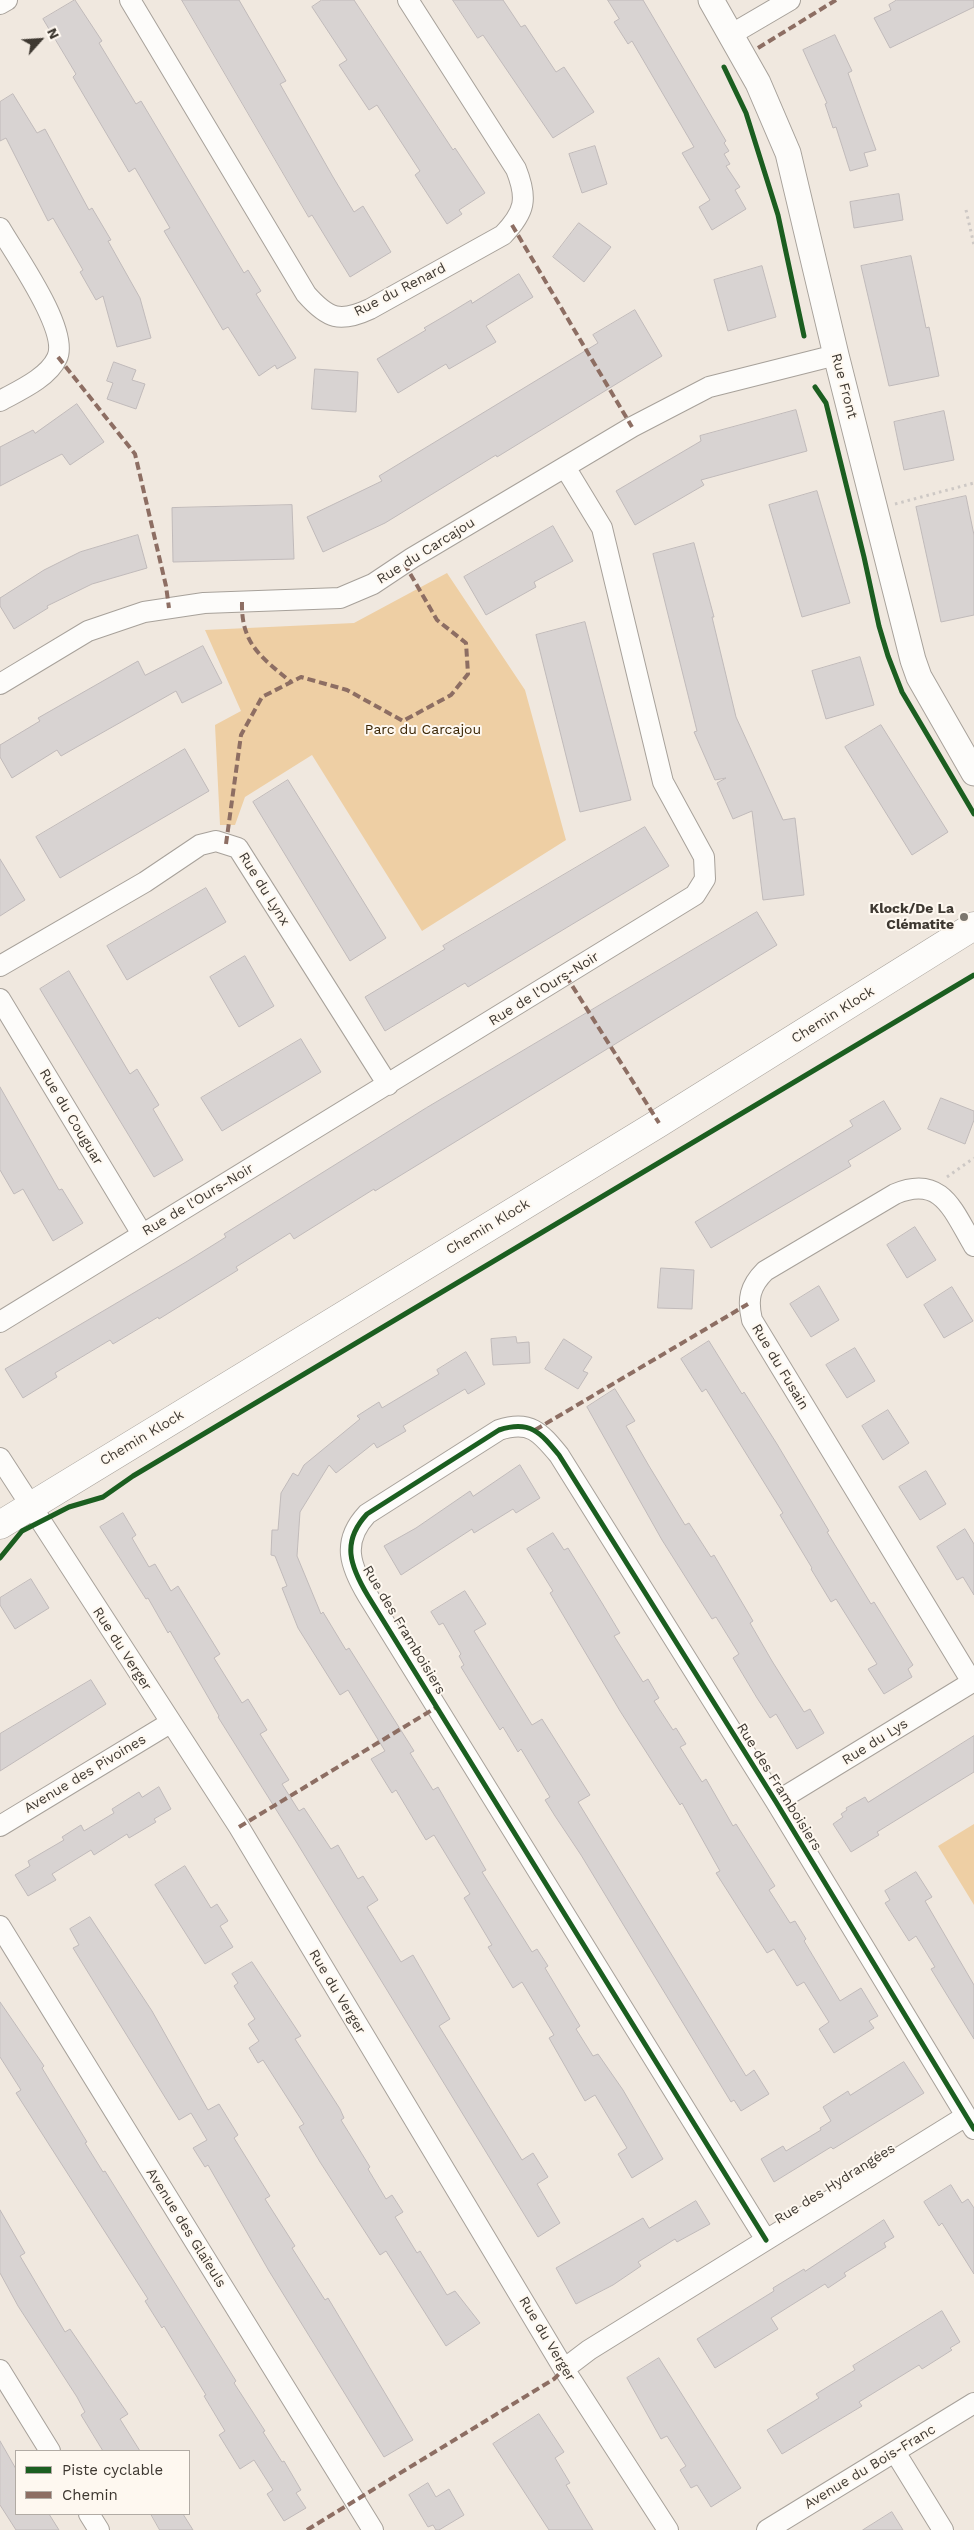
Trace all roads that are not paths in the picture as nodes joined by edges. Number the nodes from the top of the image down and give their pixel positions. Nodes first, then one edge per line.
1 (7, 0) edge
2 (130, 0) edge
3 (408, 0) edge
4 (711, 0) edge
5 (790, 0) edge
6 (0, 4) edge
7 (732, 34) junction
8 (0, 228) edge
9 (836, 356) junction
10 (0, 401) edge
11 (565, 467) junction
12 (0, 684) edge
13 (974, 774) edge
14 (974, 926) edge
15 (0, 966) edge
16 (0, 999) edge
17 (388, 1085) junction
18 (142, 1234) junction
19 (974, 1246) edge
20 (0, 1322) edge
21 (0, 1458) edge
22 (30, 1507) junction
23 (0, 1525) edge
24 (973, 1682) edge
25 (170, 1723) junction
26 (776, 1802) junction
27 (0, 1826) edge
28 (0, 1926) edge
29 (970, 2123) edge
30 (766, 2240) junction
31 (564, 2369) junction
32 (0, 2370) edge
33 (974, 2403) edge
34 (49, 2450) edge
35 (895, 2452) junction
36 (90, 2515) edge
37 (99, 2530) edge
38 (373, 2530) edge
39 (668, 2530) edge
40 (767, 2530) edge
41 (943, 2530) edge

1 - 6 street
2 - 3 street, Rue du Renard
4 - 7 street, Rue Front
5 - 7 street
7 - 9 street, Rue Front
8 - 10 street
9 - 11 street, Rue du Carcajou
9 - 13 street, Rue Front
11 - 12 street, Rue du Carcajou
11 - 17 street, Rue de l'Ours-Noir
14 - 22 main road, Chemin Klock
15 - 17 street, Rue du Lynx
16 - 18 street, Rue du Couguar
17 - 18 street, Rue de l'Ours-Noir
18 - 20 street, Rue de l'Ours-Noir
19 - 24 street, Rue du Fusain
21 - 22 street, Rue du Verger
22 - 23 main road, Chemin Klock
22 - 25 street, Rue du Verger
24 - 26 street, Rue du Lys
25 - 27 street, Avenue des Pivoines
25 - 31 street, Rue du Verger
26 - 29 street, Rue des Framboisiers
26 - 30 street, Rue des Framboisiers
28 - 38 street, Avenue des Glaïeuls
29 - 30 street, Rue des Hydrangées
30 - 31 street, Rue des Hydrangées
31 - 39 street, Rue du Verger
32 - 34 street
33 - 35 street, Avenue du Bois-Franc
35 - 40 street, Avenue du Bois-Franc
35 - 41 street
36 - 37 street

